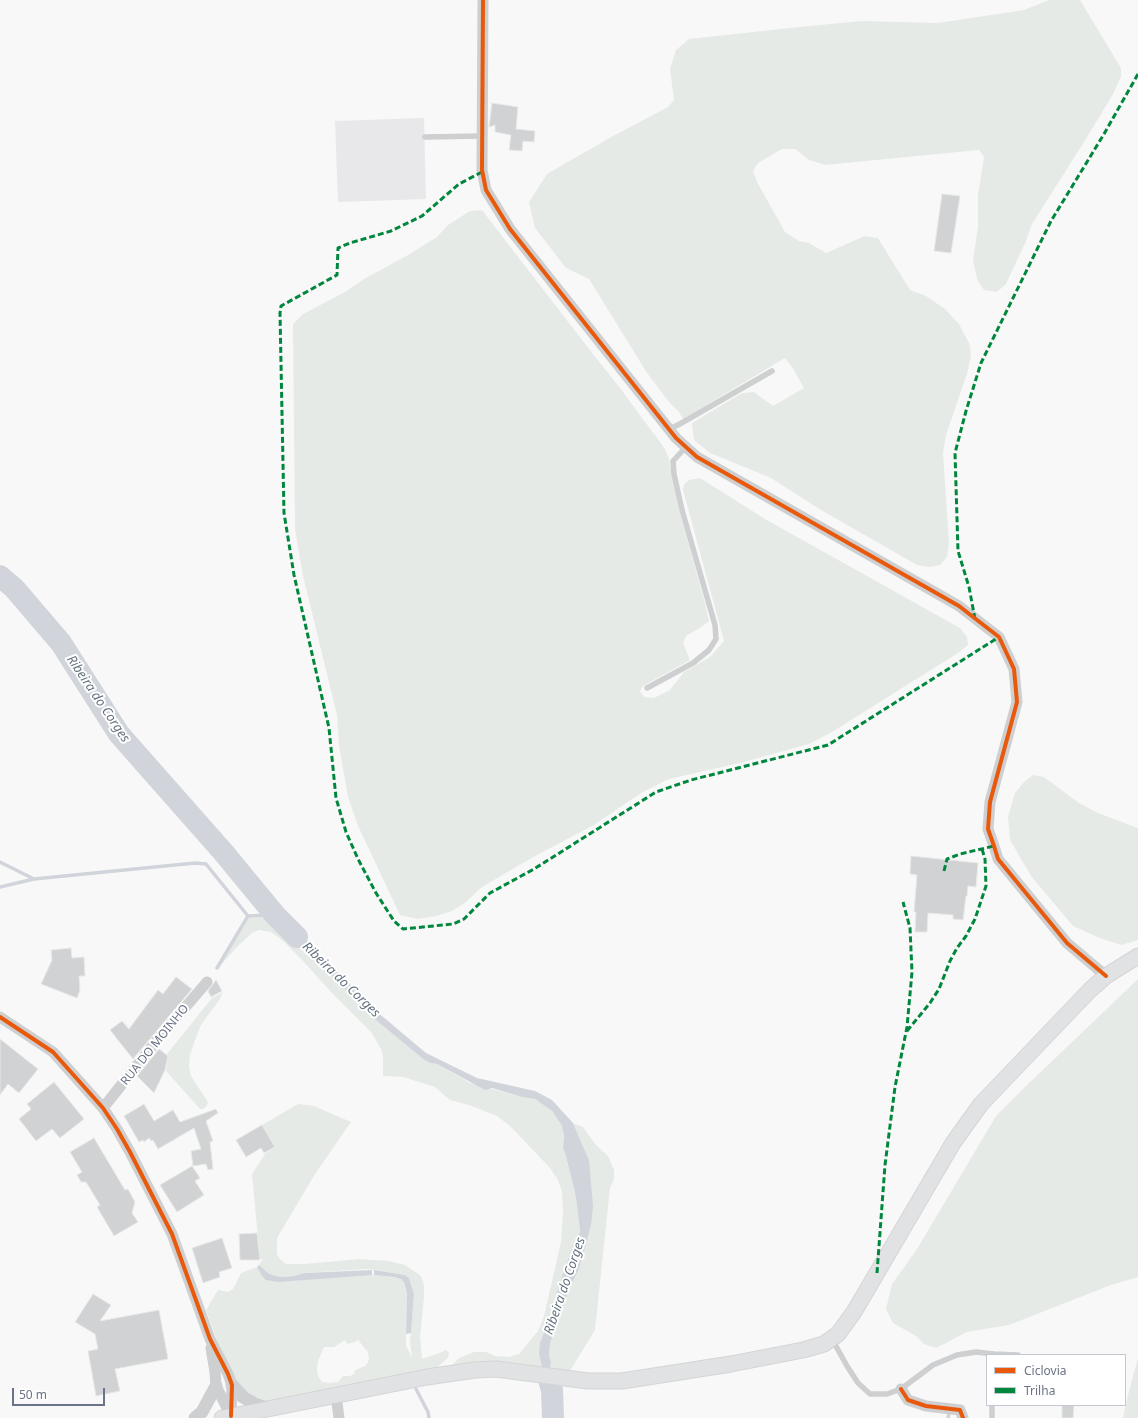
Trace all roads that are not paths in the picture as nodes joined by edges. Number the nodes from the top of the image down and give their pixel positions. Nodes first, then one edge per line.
1 (483, 0) edge
2 (482, 136) junction
3 (425, 137) dead end
4 (772, 370) dead end
5 (669, 429) junction
6 (686, 447) junction
7 (647, 688) dead end
8 (1138, 956) edge
9 (1106, 976) junction
10 (206, 982) dead end
11 (0, 1017) edge
12 (103, 1108) junction
13 (832, 1338) junction
14 (210, 1339) junction
15 (994, 1354) edge
16 (232, 1385) junction
17 (216, 1386) junction
18 (901, 1389) junction
19 (336, 1395) junction
20 (992, 1406) edge
21 (269, 1409) junction
22 (226, 1417) edge
23 (195, 1418) edge
24 (339, 1418) edge
25 (964, 1418) edge
26 (992, 1418) edge

1 - 2 street
2 - 3 lane
2 - 5 street
4 - 5 lane
5 - 6 street
6 - 7 lane
6 - 9 street
8 - 9 main road
9 - 13 main road
10 - 12 street, RUA DO MOINHO
11 - 12 street
12 - 14 street
13 - 18 lane
13 - 19 main road
14 - 16 street
14 - 17 street
15 - 18 lane
16 - 21 street
16 - 22 street
17 - 22 street
17 - 23 street
18 - 25 street
19 - 21 main road
19 - 24 street
20 - 26 lane
21 - 22 main road

